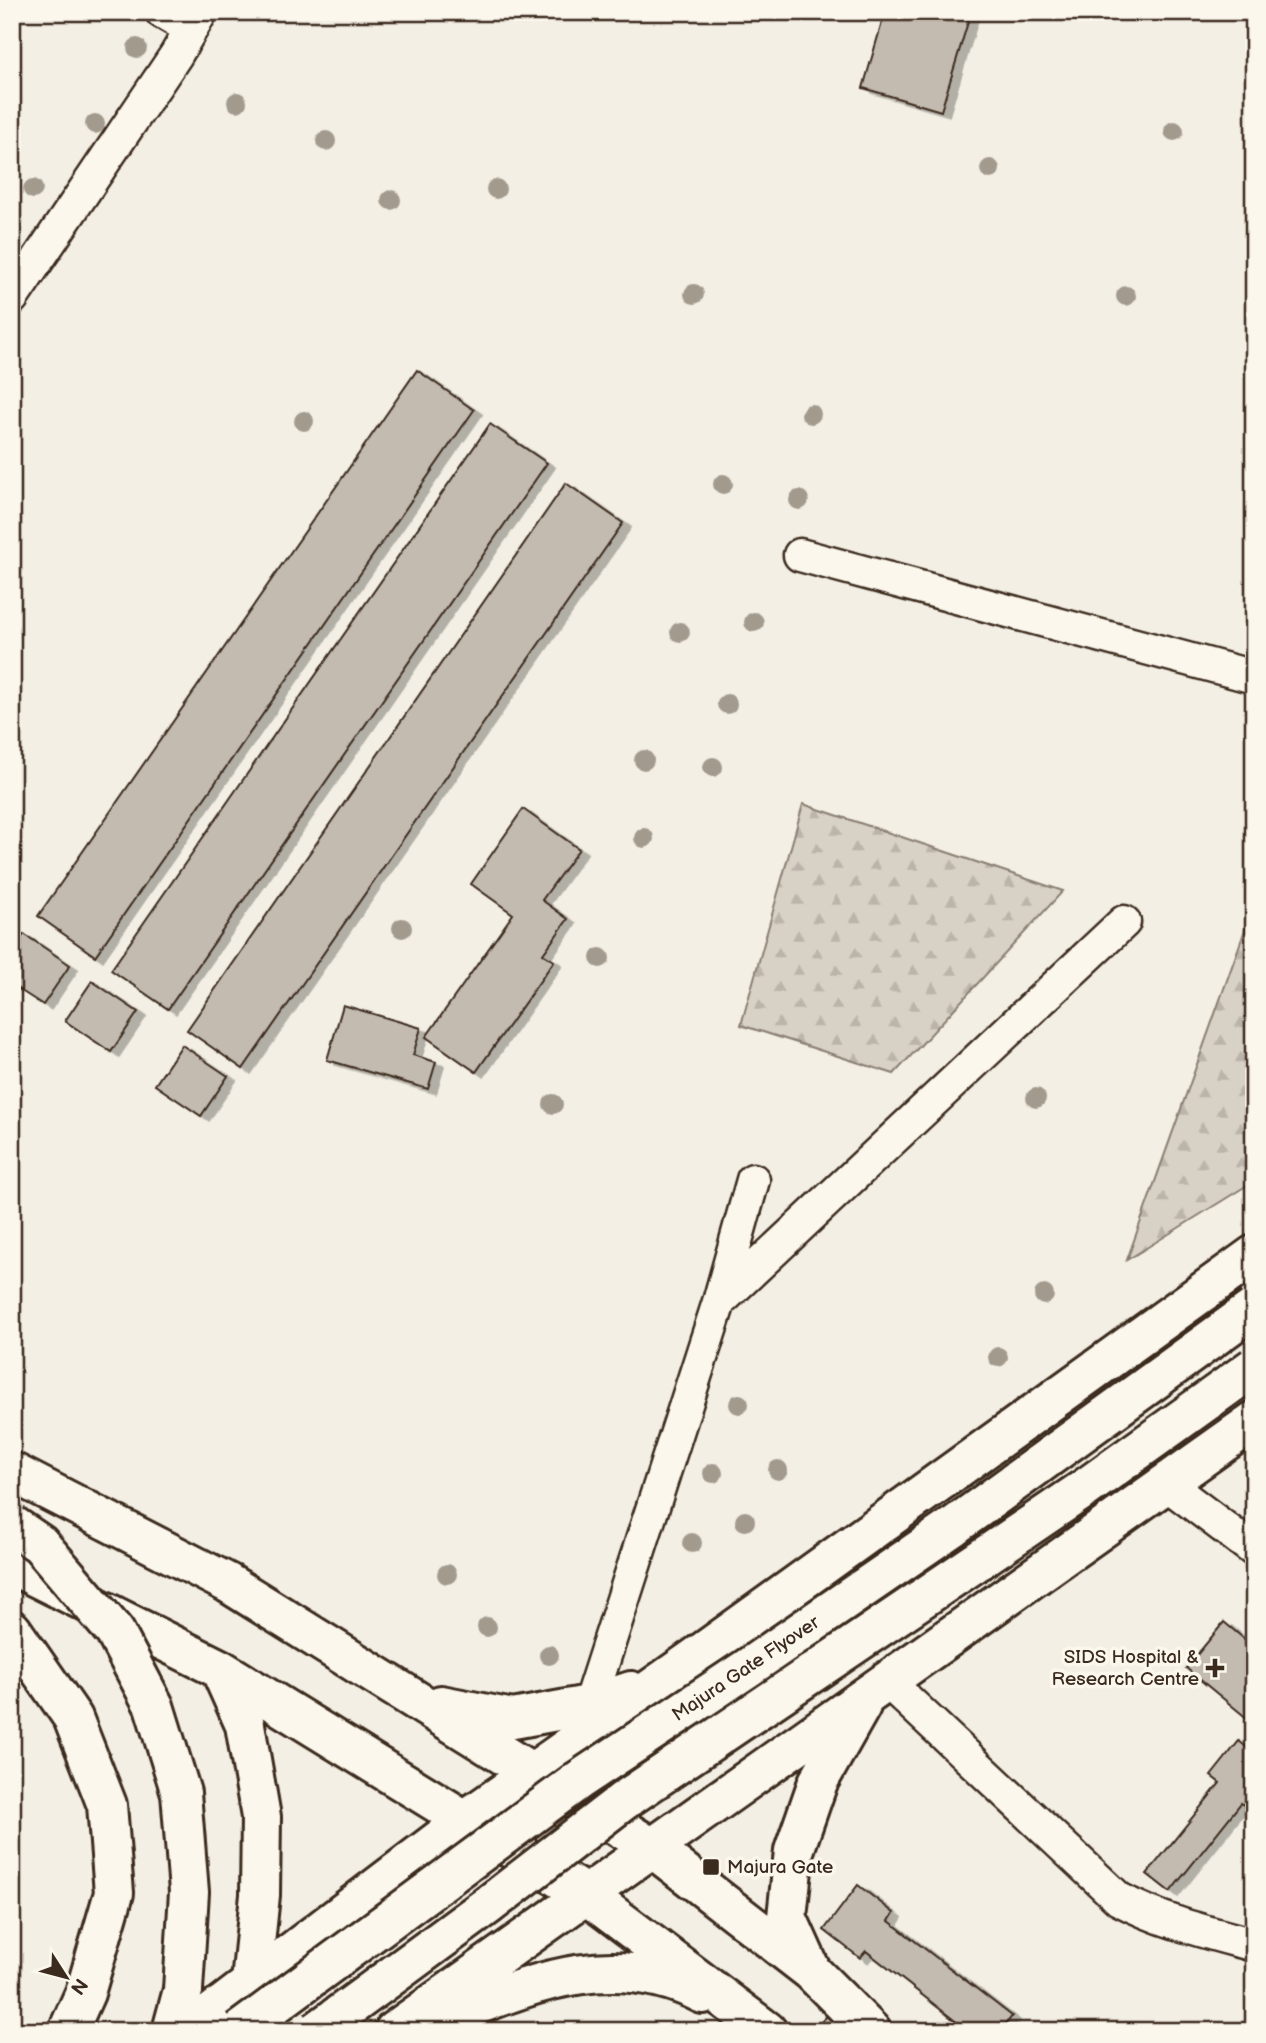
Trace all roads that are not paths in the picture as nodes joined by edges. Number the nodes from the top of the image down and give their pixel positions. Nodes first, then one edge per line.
1 (162, 12) edge
2 (196, 21) edge
3 (12, 298) edge
4 (800, 555) dead end
5 (1254, 677) edge
6 (1124, 922) dead end
7 (753, 1180) dead end
8 (1254, 1255) edge
9 (719, 1302) junction
10 (1254, 1308) edge
11 (1254, 1367) edge
12 (1254, 1421) edge
13 (12, 1472) edge
14 (1164, 1482) junction
15 (12, 1525) edge
16 (851, 1545) junction
17 (1254, 1550) edge
18 (12, 1565) edge
19 (12, 1630) edge
20 (928, 1652) junction
21 (220, 1668) junction
22 (665, 1679) junction
23 (877, 1688) junction
24 (405, 1693) junction
25 (589, 1705) junction
26 (535, 1772) junction
27 (465, 1820) junction
28 (651, 1847) junction
29 (585, 1894) junction
30 (1254, 1945) edge
31 (811, 1971) junction
32 (251, 1982) junction
33 (764, 2027) edge
34 (68, 2031) edge
35 (172, 2031) edge
36 (188, 2031) edge
37 (239, 2031) edge
38 (317, 2031) edge
39 (394, 2031) edge
40 (410, 2031) edge
41 (872, 2031) edge

1 - 2 street
2 - 3 street
4 - 5 street
6 - 9 street
7 - 9 street
8 - 16 main road
9 - 25 street
10 - 37 main road, Majura Gate Flyover, bridge
11 - 38 main road, bridge
12 - 14 main road
13 - 24 main road
14 - 17 street
14 - 20 main road
15 - 35 main road, bridge
16 - 20 main road
16 - 22 main road
18 - 21 main road
19 - 34 main road
20 - 23 main road
21 - 27 main road
21 - 32 main road
22 - 25 main road
22 - 26 main road
23 - 28 main road
23 - 30 street
23 - 31 main road
24 - 25 main road
24 - 26 main road
26 - 27 main road
26 - 28 main road
27 - 29 main road
27 - 32 main road
28 - 29 main road
28 - 31 main road
29 - 33 main road
29 - 39 main road
31 - 41 main road
32 - 36 main road
33 - 40 main road

